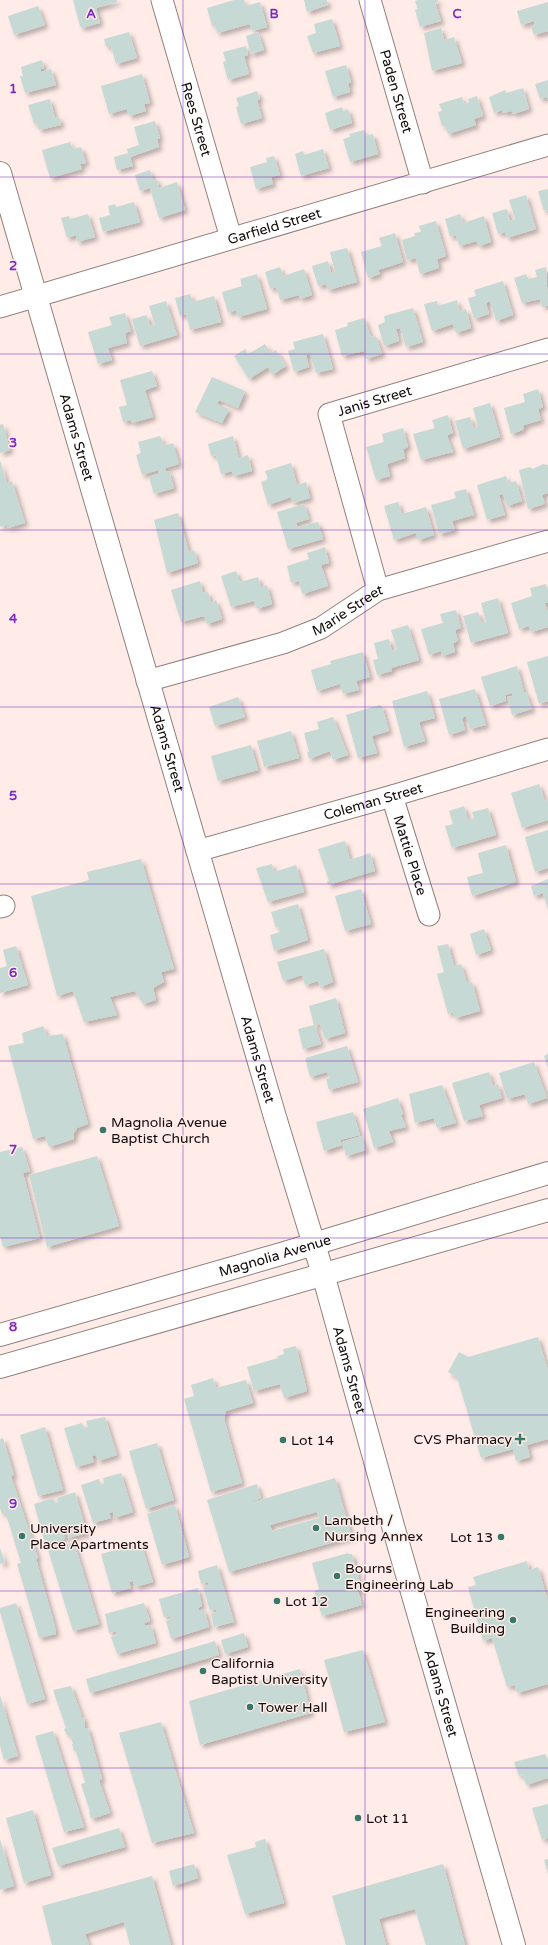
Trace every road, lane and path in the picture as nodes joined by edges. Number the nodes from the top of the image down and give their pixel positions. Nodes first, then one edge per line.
1 (162, 0) edge
2 (370, 0) edge
3 (548, 145) edge
4 (0, 173) edge
5 (423, 183) junction
6 (231, 238) junction
7 (36, 296) junction
8 (0, 307) edge
9 (548, 349) edge
10 (548, 541) edge
11 (378, 590) junction
12 (147, 681) junction
13 (548, 749) edge
14 (392, 796) junction
15 (197, 851) junction
16 (429, 915) dead end
17 (548, 1173) edge
18 (548, 1210) edge
19 (314, 1244) junction
20 (323, 1274) junction
21 (0, 1335) edge
22 (0, 1367) edge
23 (514, 1945) edge

1 - 6 street, Rees Street
2 - 5 street, Paden Street
3 - 5 street, Garfield Street
4 - 7 main road, Adams Street
5 - 6 street, Garfield Street
6 - 7 street, Garfield Street
7 - 8 street, Garfield Street
7 - 12 main road, Adams Street
9 - 11 street, Janis Street
10 - 11 street, Marie Street
11 - 12 street, Marie Street
12 - 15 main road, Adams Street
13 - 14 street, Coleman Street
14 - 15 street, Coleman Street
14 - 16 street, Mattie Place
15 - 19 main road, Adams Street
17 - 19 main road, Magnolia Avenue
18 - 20 main road
19 - 20 main road, Adams Street
19 - 21 main road, Magnolia Avenue
20 - 22 main road
20 - 23 main road, Adams Street

